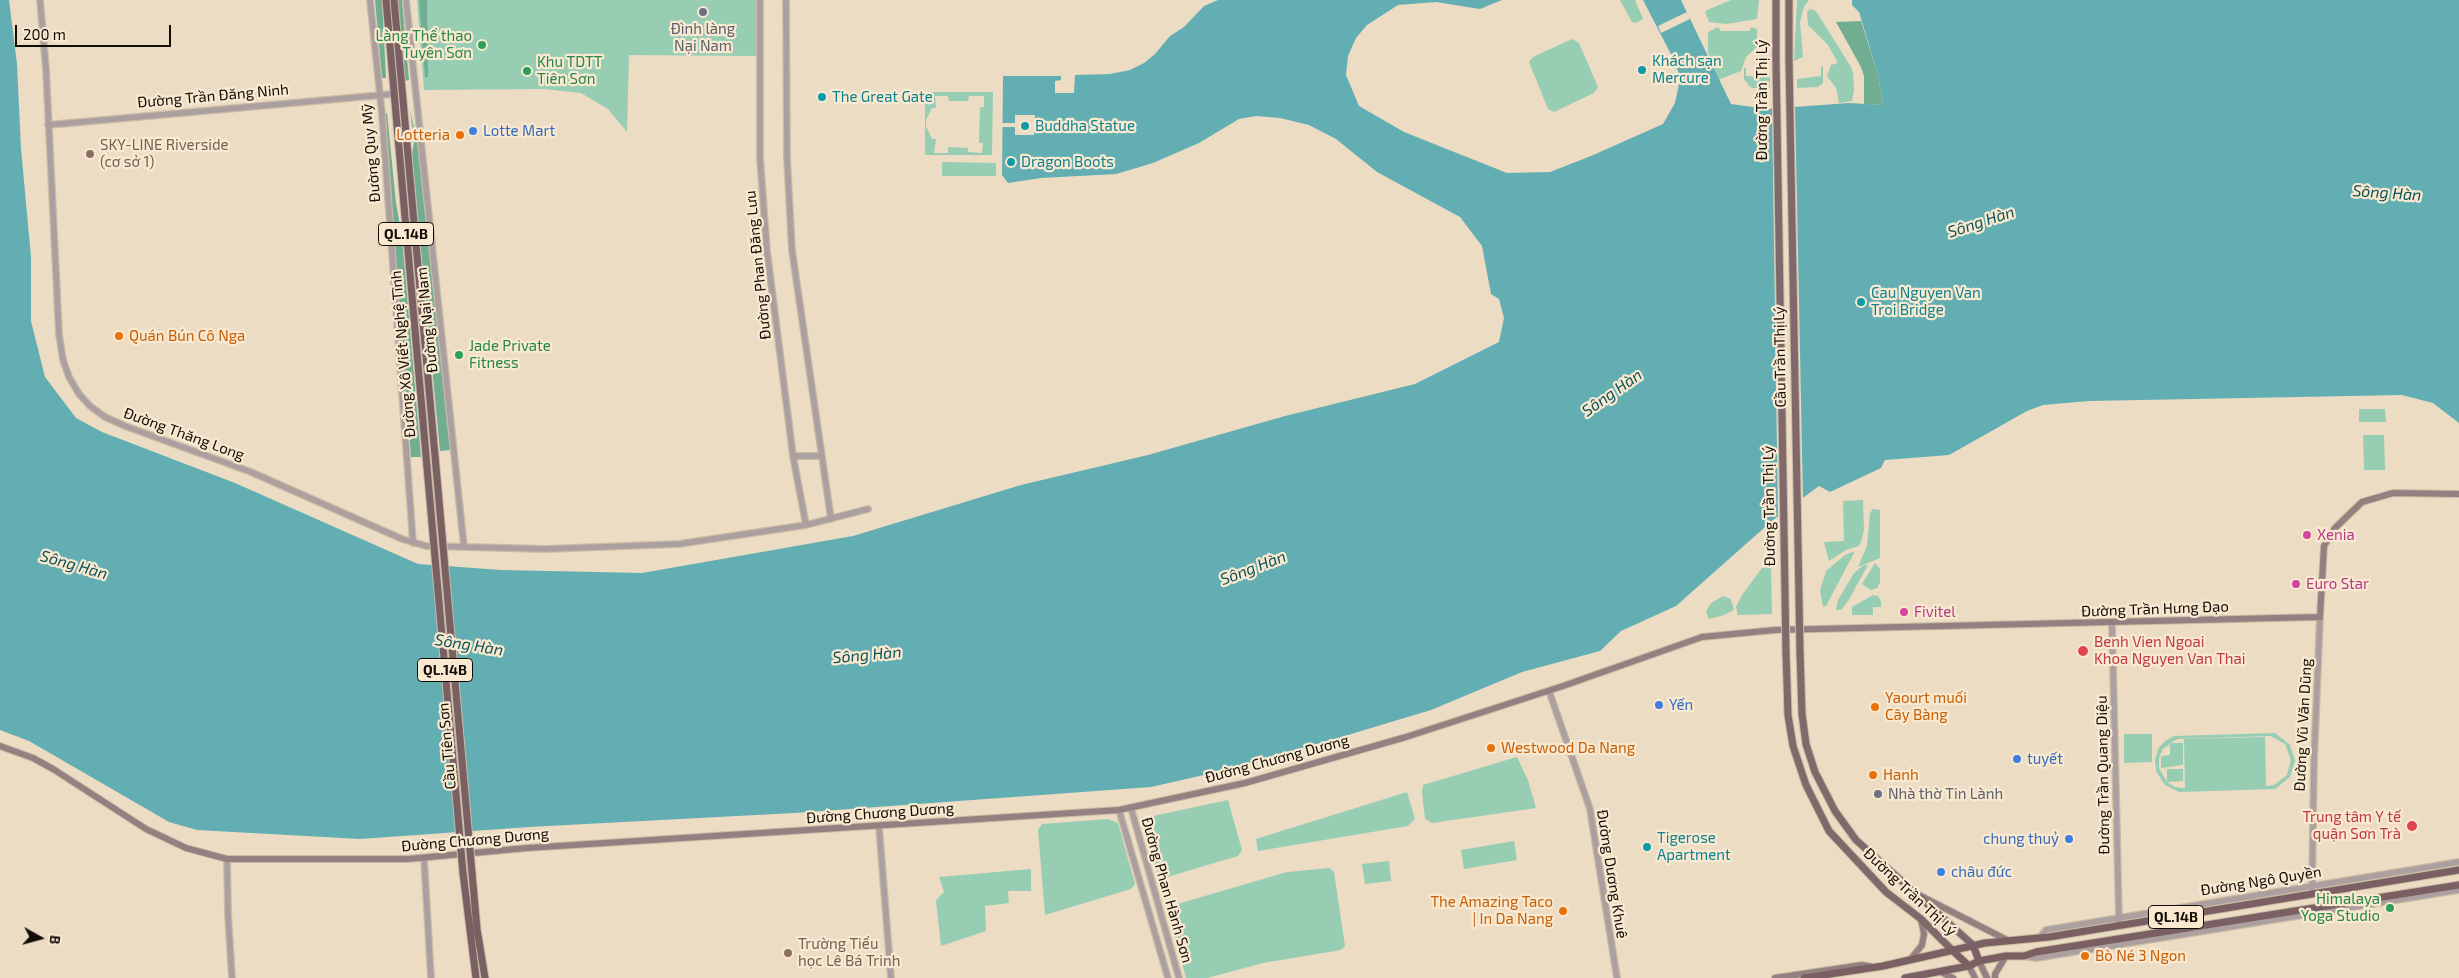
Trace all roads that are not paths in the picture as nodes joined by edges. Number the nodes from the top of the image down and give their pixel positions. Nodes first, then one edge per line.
1 (40, 0) edge
2 (370, 0) edge
3 (386, 0) edge
4 (394, 0) edge
5 (406, 0) edge
6 (760, 0) edge
7 (786, 0) edge
8 (1776, 0) edge
9 (1789, 0) edge
10 (1790, 61) joint
11 (415, 91) junction
12 (393, 94) junction
13 (402, 94) junction
14 (379, 95) junction
15 (48, 125) junction
16 (793, 456) junction
17 (820, 456) junction
18 (426, 467) joint
19 (436, 467) joint
20 (2459, 494) edge
21 (868, 509) dead end
22 (830, 519) junction
23 (806, 524) junction
24 (413, 543) junction
25 (464, 547) junction
26 (2320, 617) junction
27 (2112, 624) junction
28 (1764, 632) joint
29 (1800, 652) joint
30 (1549, 691) junction
31 (0, 746) edge
32 (1131, 808) junction
33 (1118, 810) junction
34 (879, 826) junction
35 (424, 858) junction
36 (227, 859) junction
37 (2459, 862) edge
38 (2459, 870) edge
39 (2459, 885) edge
40 (1909, 890) junction
41 (2459, 890) edge
42 (2312, 891) junction
43 (2313, 910) junction
44 (2119, 918) junction
45 (1921, 919) junction
46 (2120, 926) junction
47 (2040, 936) junction
48 (2007, 940) junction
49 (1973, 945) junction
50 (1952, 950) junction
51 (2006, 956) junction
52 (1910, 960) junction
53 (1978, 962) junction
54 (1969, 966) junction
55 (1874, 967) junction
56 (1941, 972) junction
57 (232, 978) edge
58 (431, 978) edge
59 (476, 978) edge
60 (485, 978) edge
61 (891, 978) edge
62 (1168, 978) edge
63 (1179, 978) edge
64 (1617, 978) edge
65 (1775, 978) edge
66 (1804, 978) edge
67 (1905, 978) edge
68 (1952, 978) edge
69 (1975, 978) edge
70 (1987, 978) edge
71 (1995, 978) edge

1 - 15 street, Đường Thăng Long
2 - 14 street, Đường Quy Mỹ
3 - 12 highway, Đường Xô Viết Nghệ Tĩnh / QL.14B
4 - 13 highway, Đường Xô Viết Nghệ Tĩnh / QL.14B
5 - 11 street, Đường Nại Nam
6 - 16 street, Đường Phan Đăng Lưu
7 - 17 street
8 - 45 main road, Đường Trần Thị Lý, bridge
9 - 10 main road, Đường Trần Thị Lý
10 - 29 main road, Cầu Trần Thị Lý, bridge
11 - 13 street
11 - 25 street, Đường Nại Nam
12 - 14 street, Đường Trần Đăng Ninh
12 - 18 highway, Đường Xô Viết Nghệ Tĩnh / QL.14B
13 - 19 highway, Đường Xô Viết Nghệ Tĩnh / QL.14B
14 - 15 street, Đường Trần Đăng Ninh
14 - 24 street, Đường Quy Mỹ
15 - 24 street, Đường Thăng Long
16 - 17 street
16 - 23 street, Đường Phan Đăng Lưu
17 - 22 street
18 - 59 highway, Cầu Tiên Sơn / QL.14B, bridge
19 - 60 highway, Cầu Tiên Sơn / QL.14B, bridge
20 - 26 main road
21 - 22 street, Đường Thăng Long
22 - 23 street, Đường Thăng Long
23 - 25 street, Đường Thăng Long
24 - 25 street, Đường Thăng Long
26 - 27 main road, Đường Trần Hưng Đạo
26 - 42 street, Đường Vũ Văn Dũng
27 - 28 main road, Đường Trần Hưng Đạo
27 - 44 street, Đường Trần Quang Diệu
28 - 30 main road, Đường Chương Dương
29 - 40 main road, Đường Trần Thị Lý
30 - 32 main road, Đường Chương Dương
30 - 64 street, Đường Dương Khuê
31 - 36 main road, Đường Chương Dương
32 - 33 main road, Đường Chương Dương
32 - 63 street, Đường Phan Hành Sơn
33 - 34 main road, Đường Chương Dương
33 - 62 street, Đường Phan Hành Sơn
34 - 35 main road, Đường Chương Dương
34 - 61 street
35 - 36 main road, Đường Chương Dương
35 - 58 street
36 - 57 street
37 - 42 street, Đường Ngô Quyền
38 - 42 highway, Đường Ngô Quyền / QL.14B
39 - 43 highway, QL.14B
40 - 48 main road
40 - 49 main road, Đường Trần Thị Lý
41 - 43 street
42 - 43 highway
42 - 44 street, Đường Ngô Quyền
42 - 46 highway, Đường Ngô Quyền / QL.14B
43 - 51 highway, QL.14B
44 - 46 street, Đường Trần Quang Diệu
44 - 47 street, Đường Ngô Quyền
45 - 50 main road, Đường Trần Thị Lý
45 - 52 main road
46 - 47 highway, Đường Ngô Quyền / QL.14B
47 - 48 highway, Đường Ngô Quyền / QL.14B
48 - 49 highway, Đường Ngô Quyền / QL.14B
49 - 50 highway, Đường Ngô Quyền
49 - 53 highway
50 - 52 highway, Đường Ngô Quyền
50 - 54 highway
51 - 53 highway, QL.14B
51 - 71 main road
52 - 55 highway, Đường Ngô Quyền
53 - 54 highway
53 - 70 main road
54 - 56 highway
54 - 69 main road
55 - 65 main road
55 - 66 highway, Đường Ngô Quyền
56 - 67 highway
56 - 68 main road

